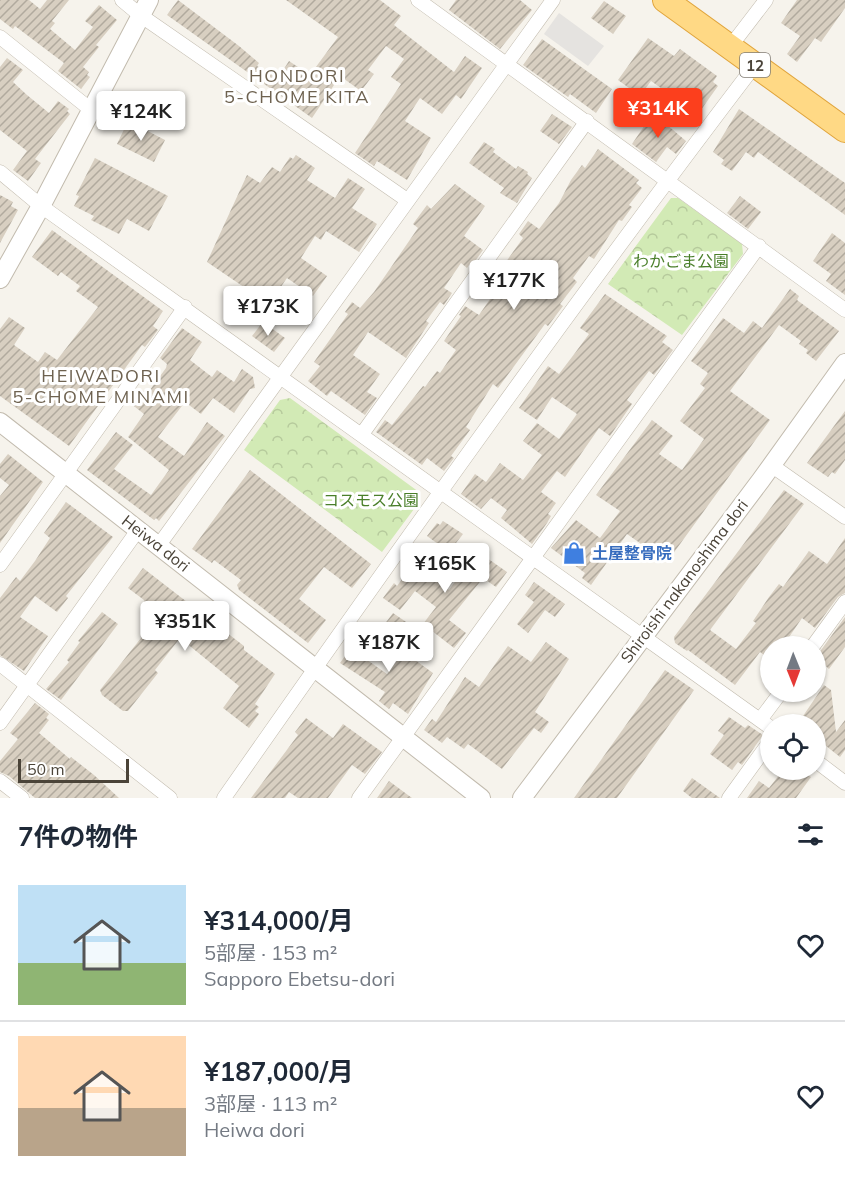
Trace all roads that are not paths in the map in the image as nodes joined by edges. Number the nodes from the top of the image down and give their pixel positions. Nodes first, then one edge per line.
1 (122, 0) edge
2 (418, 0) edge
3 (553, 0) edge
4 (665, 0) edge
5 (766, 0) edge
6 (145, 8) edge
7 (0, 38) edge
8 (730, 47) junction
9 (506, 64) junction
10 (755, 65) junction
11 (90, 109) junction
12 (587, 121) junction
13 (845, 130) edge
14 (0, 172) edge
15 (668, 180) junction
16 (407, 200) junction
17 (41, 206) junction
18 (759, 246) junction
19 (0, 279) edge
20 (185, 307) junction
21 (845, 310) edge
22 (845, 363) edge
23 (281, 376) junction
24 (0, 422) edge
25 (363, 434) junction
26 (771, 465) junction
27 (67, 474) junction
28 (440, 493) junction
29 (845, 517) edge
30 (138, 530) junction
31 (159, 545) junction
32 (534, 558) junction
33 (0, 564) edge
34 (845, 602) edge
35 (820, 636) edge
36 (641, 637) junction
37 (0, 664) edge
38 (315, 668) junction
39 (27, 685) junction
40 (760, 720) edge
41 (0, 723) edge
42 (402, 736) junction
43 (760, 755) edge
44 (826, 769) edge
45 (0, 781) edge
46 (845, 783) edge
47 (22, 798) edge
48 (171, 798) edge
49 (224, 798) edge
50 (359, 798) edge
51 (481, 798) edge
52 (522, 798) edge
53 (729, 798) edge

1 - 6 street
2 - 9 street
3 - 9 street
4 - 8 highway, 12
5 - 8 street
6 - 11 street
6 - 16 street
7 - 11 street
8 - 10 highway, 12
9 - 12 street
9 - 16 street
10 - 13 highway, 12
10 - 15 street
11 - 17 street
12 - 15 street
12 - 25 street
14 - 17 street
15 - 18 street
15 - 28 street
16 - 23 street
17 - 19 street
17 - 20 street
18 - 21 street
18 - 32 street
20 - 23 street
20 - 27 street
22 - 26 street, Shiroishi nakanoshima dori
23 - 25 street
23 - 31 street
24 - 27 street, Heiwa dori
25 - 28 street
26 - 29 street
26 - 36 street, Shiroishi nakanoshima dori
27 - 30 street, Heiwa dori
27 - 33 street
28 - 32 street
28 - 38 street
30 - 31 street, Heiwa dori
30 - 39 street
31 - 38 street, Heiwa dori
32 - 36 street
32 - 42 street
34 - 35 street
36 - 40 street
36 - 52 street, Shiroishi nakanoshima dori
37 - 39 street
38 - 42 street, Heiwa dori
38 - 49 street
39 - 41 street
39 - 48 street
42 - 50 street
42 - 51 street, Heiwa dori
43 - 53 street
44 - 46 street
45 - 47 street

